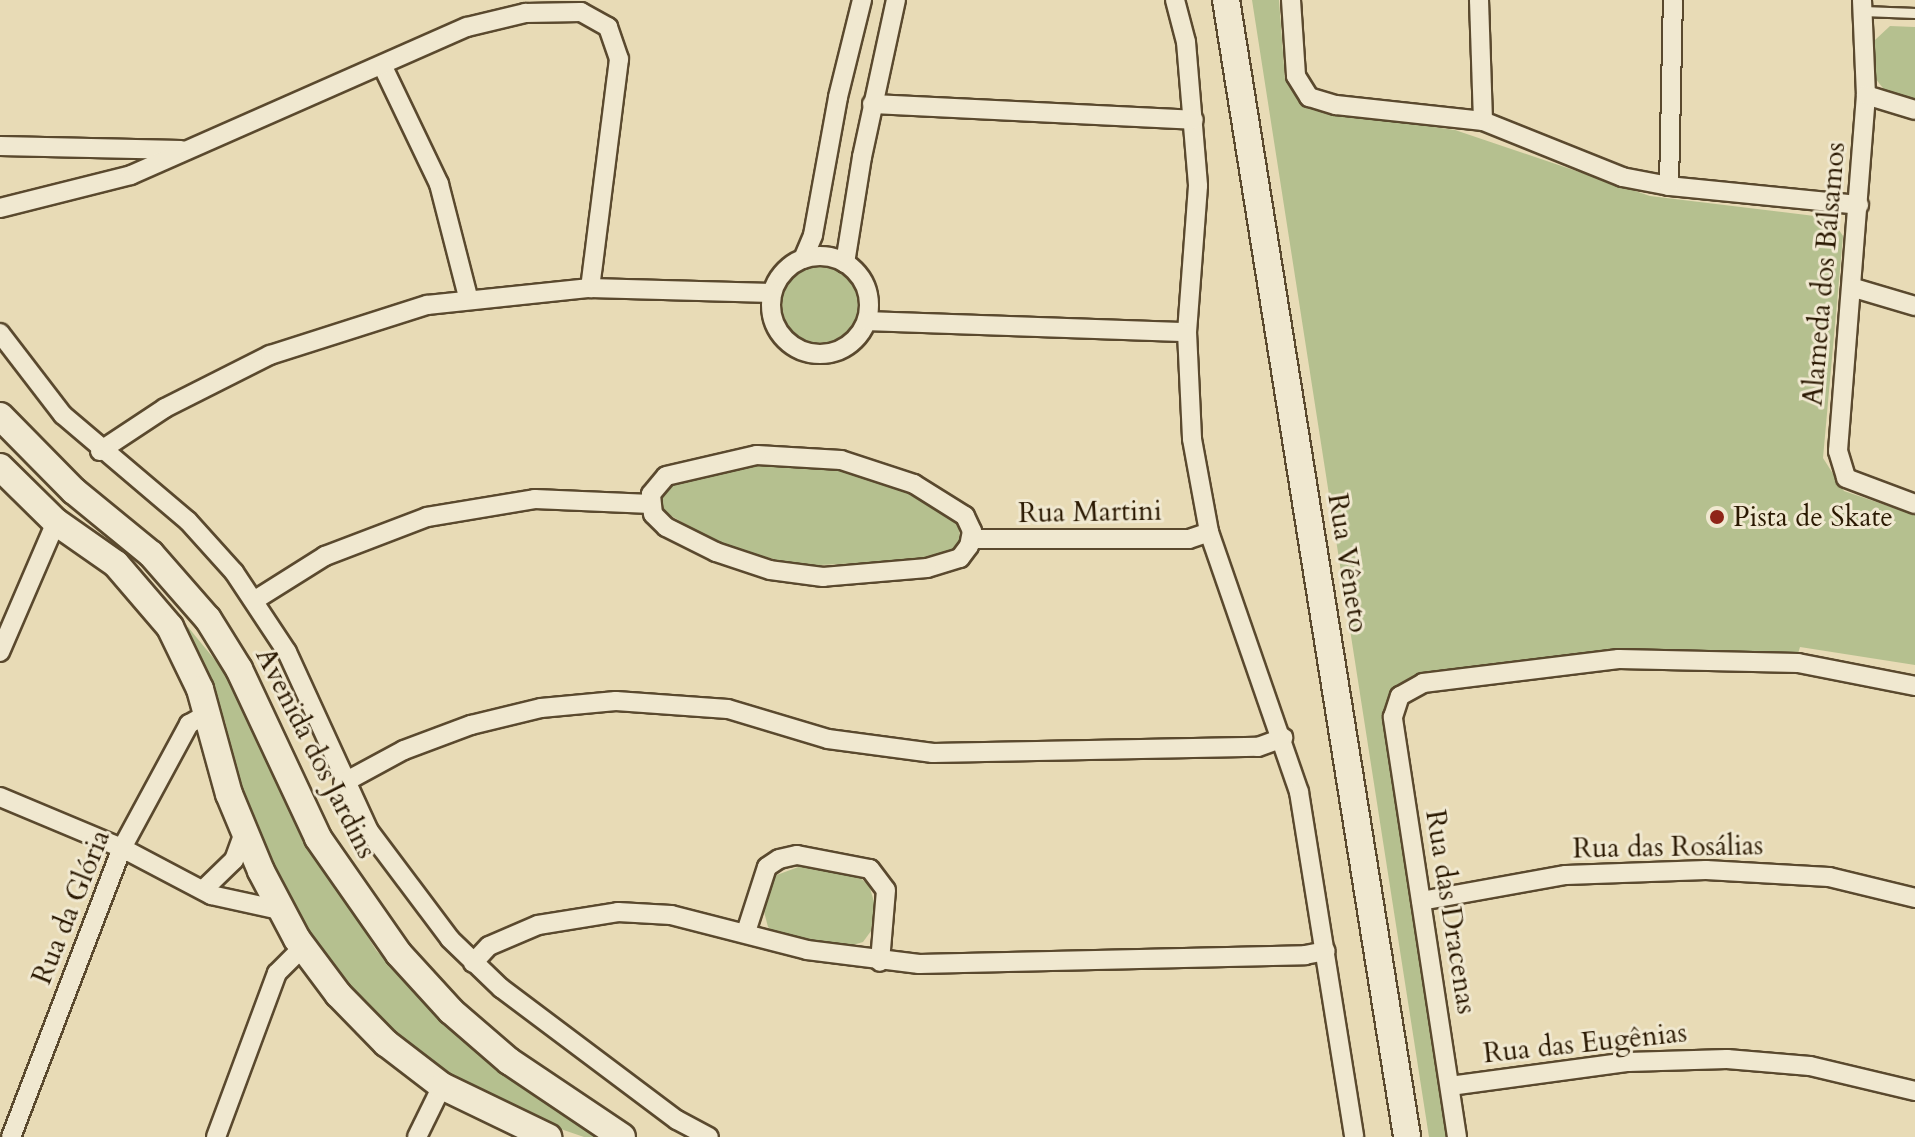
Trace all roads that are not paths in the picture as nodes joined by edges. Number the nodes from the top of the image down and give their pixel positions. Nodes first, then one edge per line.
1 (862, 0) edge
2 (896, 0) edge
3 (1175, 0) edge
4 (1226, 0) edge
5 (1291, 0) edge
6 (1479, 0) edge
7 (1673, 0) edge
8 (1863, 6) edge
9 (1915, 13) edge
10 (383, 67) junction
11 (1866, 95) junction
12 (872, 104) junction
13 (1915, 110) edge
14 (1194, 120) junction
15 (1483, 121) junction
16 (0, 146) edge
17 (189, 151) junction
18 (1669, 186) junction
19 (1859, 205) junction
20 (0, 208) edge
21 (803, 259) junction
22 (845, 263) junction
23 (590, 288) junction
24 (1854, 288) junction
25 (772, 293) junction
26 (468, 297) junction
27 (1915, 306) edge
28 (867, 321) junction
29 (1187, 332) junction
30 (0, 333) edge
31 (0, 416) edge
32 (100, 451) junction
33 (0, 467) edge
34 (651, 504) junction
35 (1915, 504) edge
36 (56, 522) junction
37 (1209, 532) junction
38 (971, 539) junction
39 (255, 600) junction
40 (198, 607) junction
41 (170, 627) junction
42 (0, 652) edge
43 (1915, 686) edge
44 (207, 714) junction
45 (1283, 738) junction
46 (343, 783) junction
47 (0, 797) edge
48 (244, 832) junction
49 (122, 848) junction
50 (203, 890) junction
51 (1915, 898) edge
52 (1421, 901) junction
53 (280, 910) junction
54 (746, 932) junction
55 (303, 947) junction
56 (1326, 951) junction
57 (880, 962) junction
58 (473, 963) junction
59 (442, 1086) junction
60 (1450, 1086) junction
61 (1915, 1091) edge
62 (11, 1137) edge
63 (216, 1137) edge
64 (417, 1137) edge
65 (548, 1137) edge
66 (622, 1137) edge
67 (709, 1137) edge
68 (1354, 1137) edge
69 (1407, 1137) edge
70 (1457, 1137) edge

1 - 21 street
2 - 12 street
3 - 14 street
4 - 69 street, Rua Vêneto
5 - 15 street
6 - 15 street
7 - 18 street
8 - 9 lane
8 - 11 street, Alameda dos Bálsamos
10 - 17 street
10 - 23 street
10 - 26 street
11 - 13 street
11 - 19 street, Alameda dos Bálsamos
12 - 14 street
12 - 22 street
14 - 29 street
15 - 18 street
16 - 17 street
17 - 20 street
18 - 19 street
19 - 24 street, Alameda dos Bálsamos
21 - 22 street
21 - 25 street
22 - 28 street
23 - 25 street
23 - 26 street
24 - 27 street
24 - 35 street, Alameda dos Bálsamos
25 - 28 street
26 - 32 street
28 - 29 street
29 - 37 street
30 - 32 street
31 - 40 street, Avenida dos Jardins
32 - 39 street
33 - 36 street
34 - 38 street
34 - 38 street
34 - 39 street
36 - 41 street
36 - 42 street
37 - 38 street, Rua Martini
37 - 45 street
39 - 46 street
40 - 41 street
40 - 66 street, Avenida dos Jardins
41 - 44 street
43 - 52 street, Rua das Dracenas
44 - 48 street
44 - 49 street, Rua da Glória
45 - 46 street
45 - 56 street
46 - 58 street
47 - 49 street
48 - 50 street
48 - 53 street
49 - 50 street
49 - 62 street, Rua da Glória
50 - 53 street
51 - 52 street, Rua das Rosálias
52 - 60 street, Rua das Dracenas
53 - 55 street
54 - 57 street
54 - 57 street
54 - 58 street
55 - 59 street
55 - 63 street
56 - 57 street
56 - 68 street
58 - 67 street
59 - 64 street
59 - 65 street
60 - 61 street, Rua das Eugênias
60 - 70 street, Rua das Dracenas

